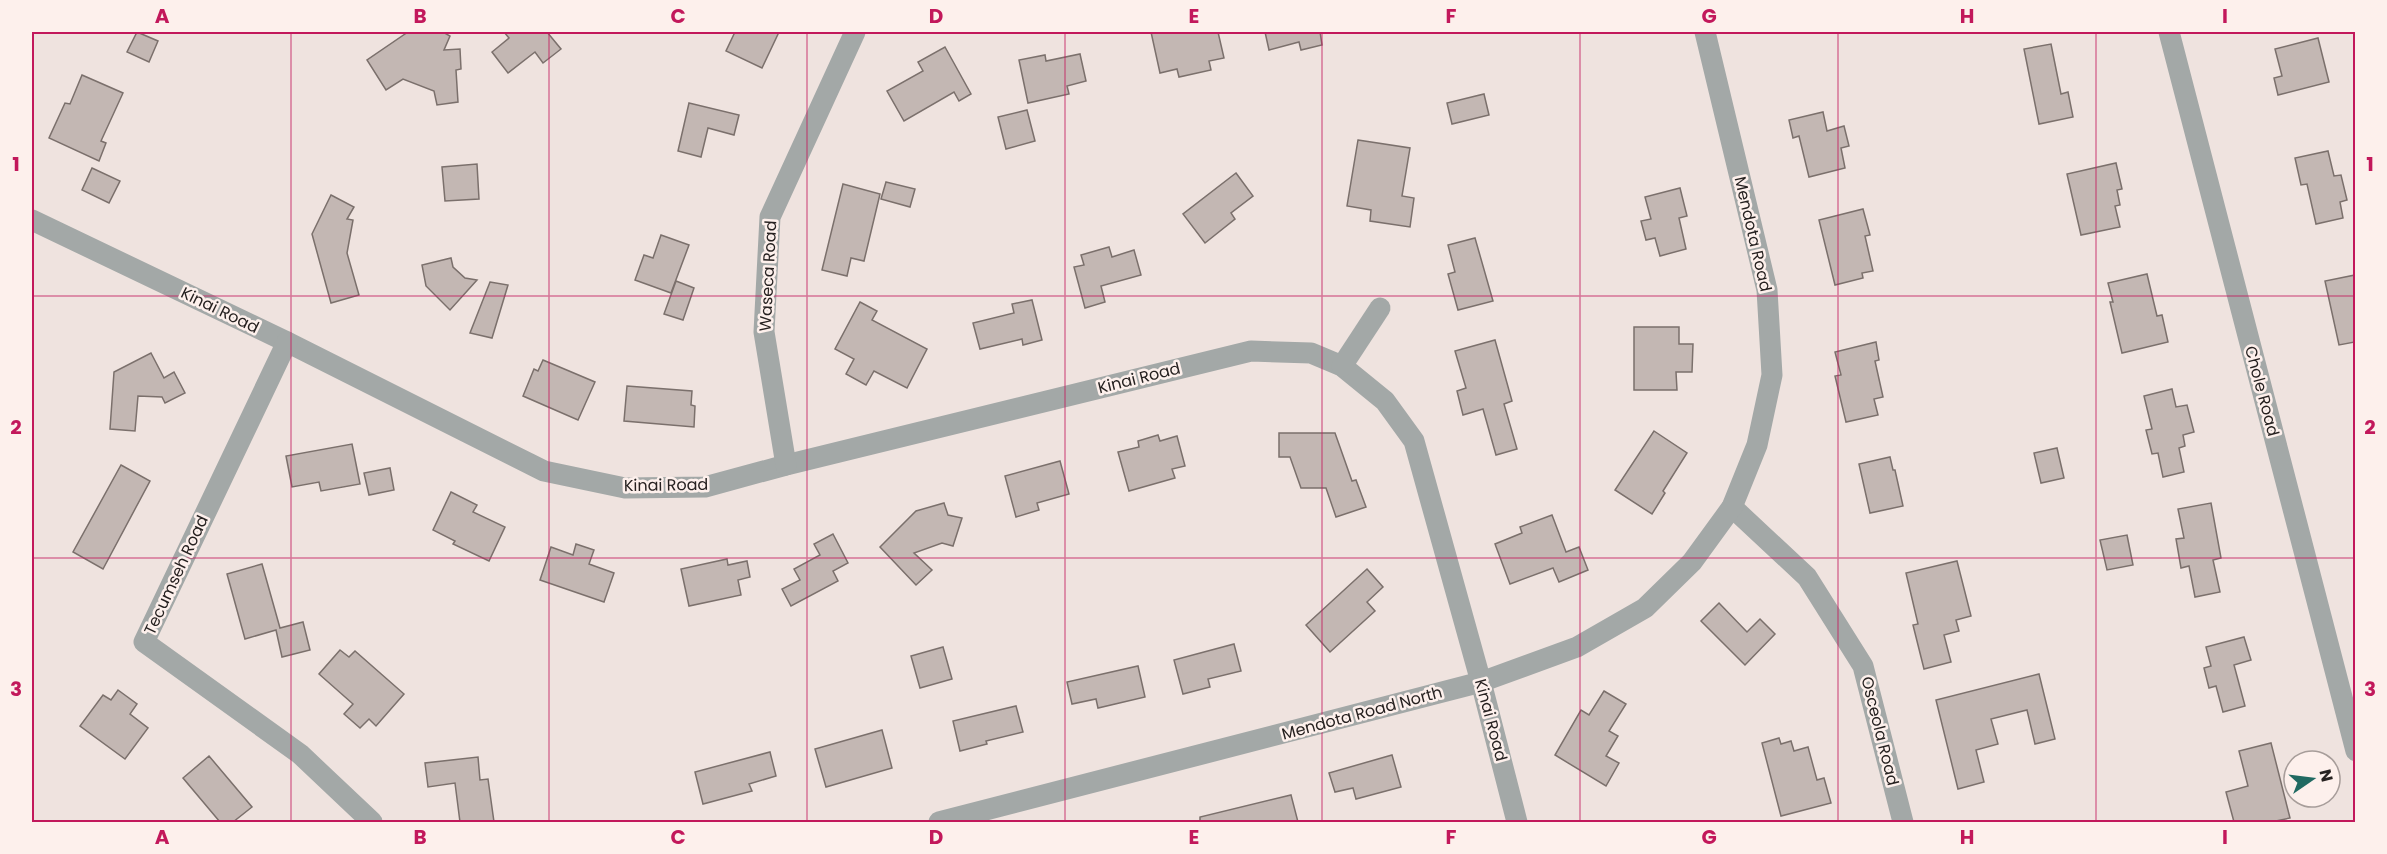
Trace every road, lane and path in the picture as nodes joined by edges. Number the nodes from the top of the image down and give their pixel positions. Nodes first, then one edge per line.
1 (855, 32) edge
2 (1705, 32) edge
3 (2169, 32) edge
4 (32, 220) edge
5 (1380, 308) dead end
6 (287, 342) junction
7 (1342, 366) junction
8 (786, 465) junction
9 (1732, 507) junction
10 (1481, 682) junction
11 (2355, 751) edge
12 (372, 822) edge
13 (939, 822) edge
14 (1517, 822) edge
15 (1904, 822) edge

1 - 8 street, Waseca Road
2 - 9 street, Mendota Road
3 - 11 street, Chole Road
4 - 6 street, Kinai Road
5 - 7 street
6 - 8 street, Kinai Road
6 - 12 street, Tecumseh Road
7 - 8 street, Kinai Road
7 - 10 street, Kinai Road
9 - 10 street, Mendota Road North
9 - 15 street, Osceola Road
10 - 13 street, Mendota Road North
10 - 14 street, Kinai Road

